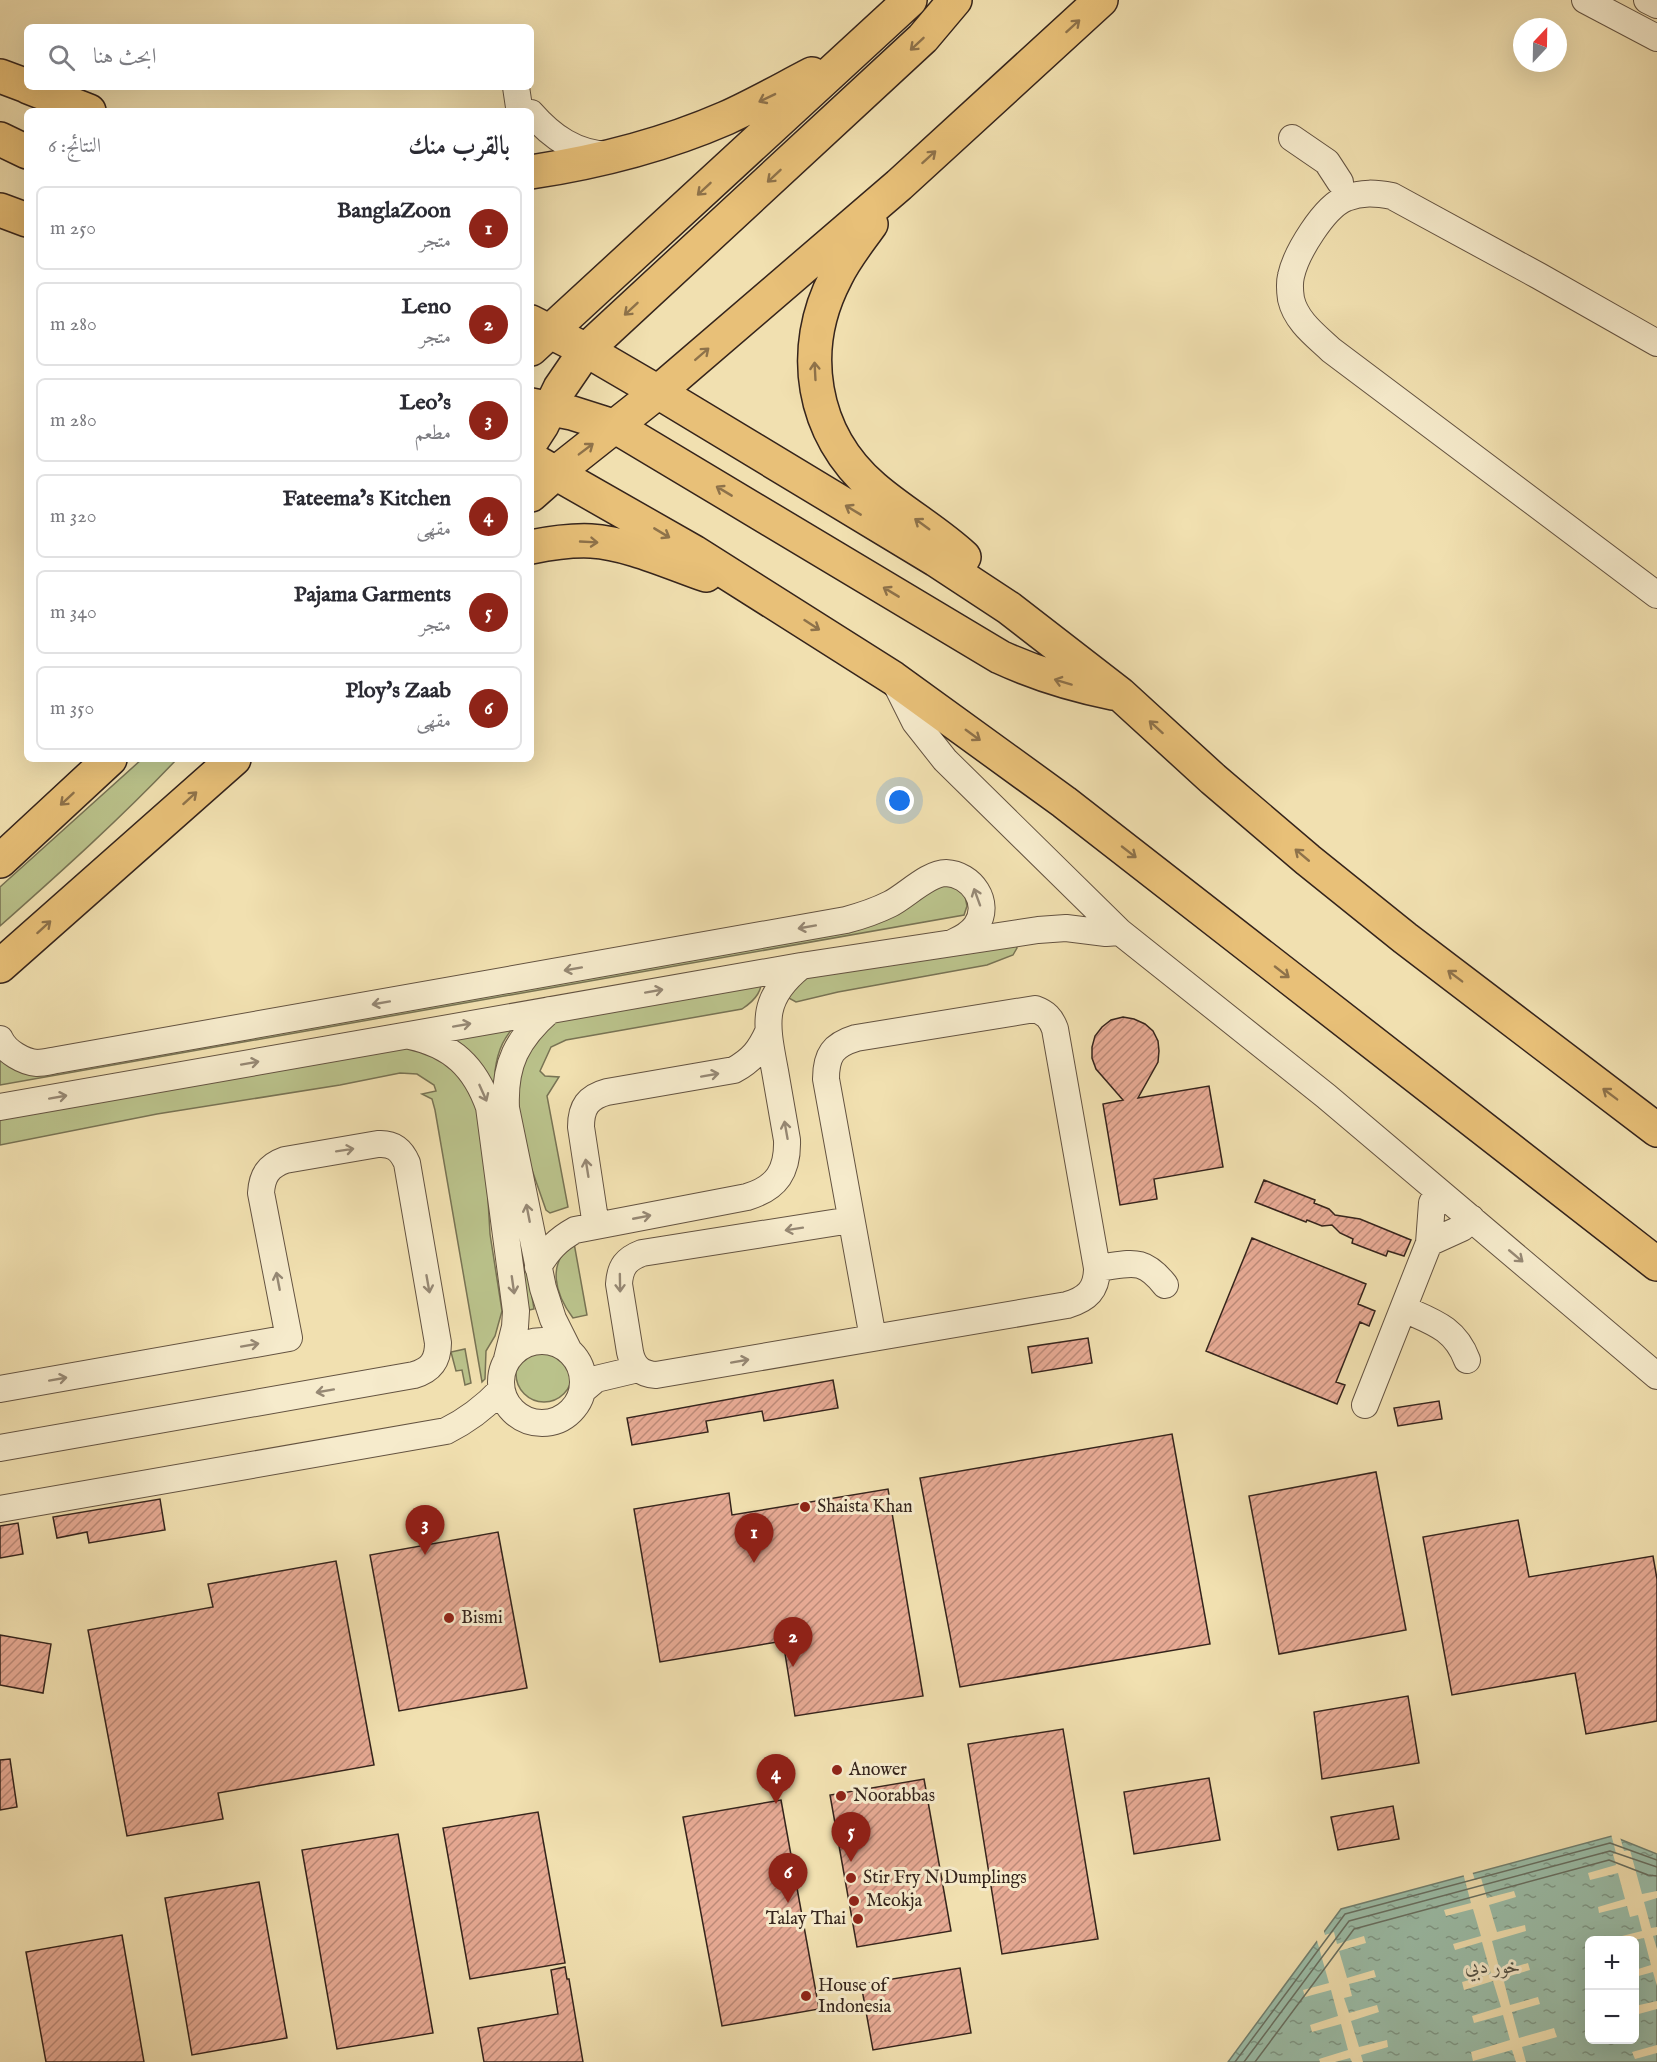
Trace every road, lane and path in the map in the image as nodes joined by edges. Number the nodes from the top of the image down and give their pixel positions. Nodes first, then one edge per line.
1 (910, 0) edge
2 (955, 0) edge
3 (1101, 0) edge
4 (1585, 0) edge
5 (1647, 0) edge
6 (1657, 5) edge
7 (1657, 38) edge
8 (855, 50) junction
9 (0, 76) edge
10 (24, 85) edge
11 (36, 90) edge
12 (81, 108) edge
13 (534, 117) edge
14 (1292, 138) dead end
15 (0, 139) edge
16 (24, 151) edge
17 (615, 155) junction
18 (534, 171) edge
19 (1340, 182) junction
20 (899, 185) junction
21 (1406, 204) junction
22 (0, 210) edge
23 (24, 219) edge
24 (1306, 234) junction
25 (537, 334) edge
26 (1657, 343) edge
27 (586, 350) junction
28 (658, 392) junction
29 (541, 406) edge
30 (616, 427) junction
31 (534, 431) edge
32 (544, 465) edge
33 (534, 488) edge
34 (534, 546) edge
35 (762, 594) junction
36 (1657, 595) edge
37 (1009, 608) junction
38 (893, 678) junction
39 (1120, 694) junction
40 (107, 762) edge
41 (231, 762) edge
42 (0, 861) edge
43 (1119, 932) junction
44 (954, 942) junction
45 (10, 957) edge
46 (801, 966) junction
47 (0, 987) edge
48 (550, 1010) junction
49 (768, 1032) junction
50 (406, 1035) junction
51 (0, 1039) edge
52 (0, 1107) edge
53 (1657, 1130) edge
54 (1438, 1191) junction
55 (1471, 1218) junction
56 (851, 1220) junction
57 (596, 1226) junction
58 (1429, 1243) junction
59 (1657, 1264) edge
60 (538, 1267) junction
61 (1097, 1269) junction
62 (1165, 1285) dead end
63 (1404, 1309) junction
64 (873, 1338) junction
65 (572, 1353) junction
66 (507, 1359) junction
67 (1467, 1360) dead end
68 (634, 1361) junction
69 (1657, 1376) edge
70 (0, 1389) edge
71 (501, 1390) junction
72 (583, 1390) junction
73 (1365, 1405) dead end
74 (0, 1448) edge
75 (0, 1509) edge

1 - 8 main road
2 -> 27 main road
20 -> 3 main road
4 - 7 street
5 - 6 street
8 -> 17 main road
8 -> 25 main road
9 - 10 main road
11 - 12 main road
13 - 17 street
14 - 19 street
15 - 16 main road
17 - 18 main road
19 - 21 street
19 - 24 street
28 -> 20 main road
37 -> 20 main road
21 - 24 street
21 - 26 street
22 - 23 main road
24 - 36 street
25 - 27 main road
27 - 28 main road
27 - 29 main road
28 - 30 main road
37 -> 28 main road
29 - 30 main road
29 - 31 main road
32 -> 30 main road
39 -> 30 main road
32 - 33 main road
32 -> 35 main road
34 -> 35 main road
35 -> 38 main road
37 - 39 main road
38 - 43 street
38 -> 59 main road
53 -> 39 main road
40 -> 42 main road
45 -> 41 main road
43 - 44 street
43 - 54 street
44 - 46 street
44 -> 51 street
45 - 47 street
48 -> 46 street
46 - 49 street
50 -> 48 street
60 -> 48 street
57 -> 49 street
57 -> 49 street
52 -> 50 street
50 -> 66 street
54 - 55 street
54 - 58 street
55 - 58 street
55 -> 69 street
56 - 61 street
56 - 64 street
56 -> 68 street
57 - 60 street
58 - 63 street
60 - 65 street
61 - 62 street
61 - 64 street
63 - 67 street
63 - 73 street
68 -> 64 street
65 - 66 street
65 - 68 street
65 - 72 street
66 - 71 street
68 - 72 street
70 -> 74 street
71 - 72 street
71 - 75 street

